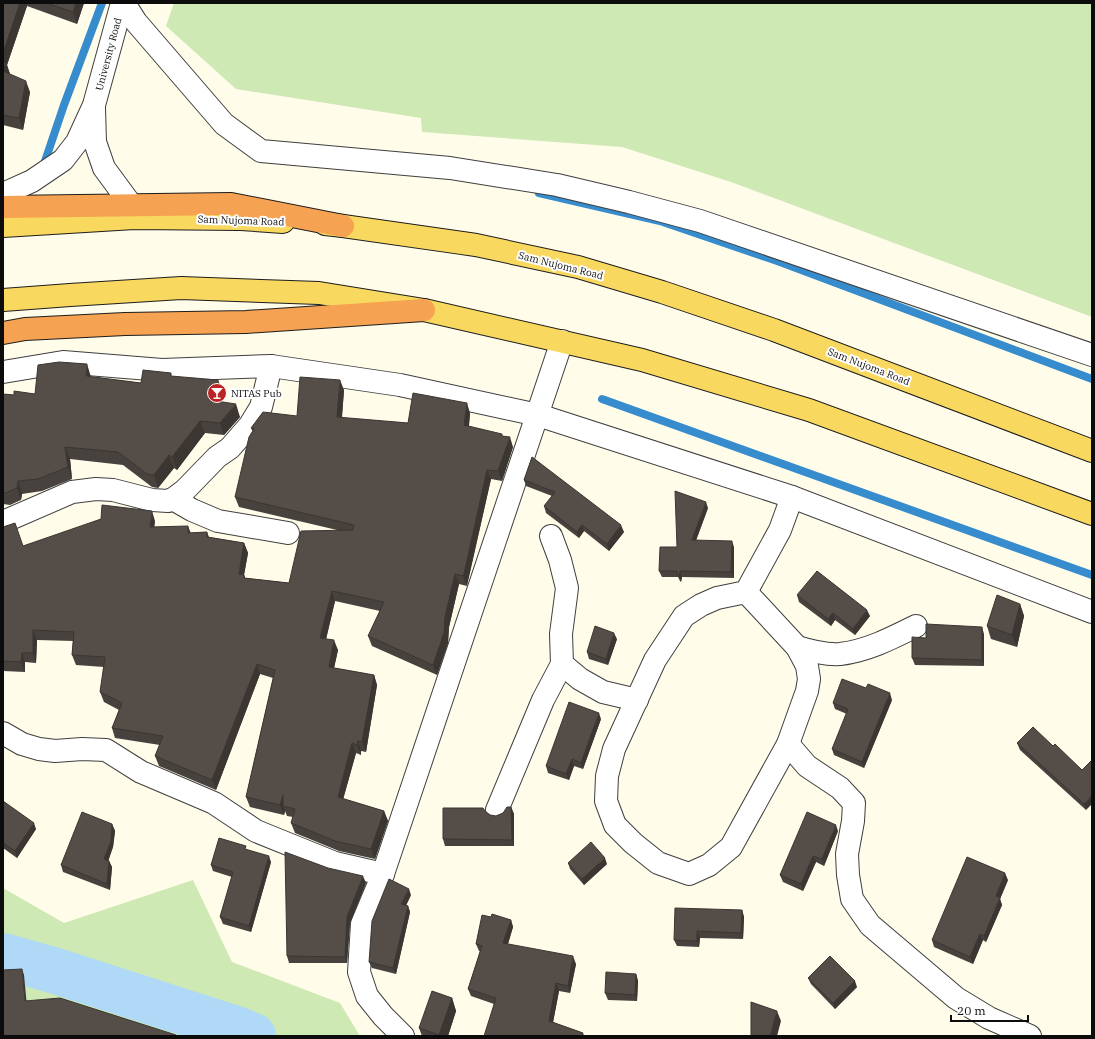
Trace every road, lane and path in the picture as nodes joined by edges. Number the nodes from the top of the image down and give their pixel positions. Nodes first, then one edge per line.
1 (123, 3) edge
2 (94, 105) junction
3 (3, 194) edge
4 (132, 206) junction
5 (3, 207) edge
6 (3, 226) edge
7 (343, 226) junction
8 (3, 300) edge
9 (424, 310) junction
10 (3, 333) edge
11 (562, 340) junction
12 (1092, 355) edge
13 (272, 366) junction
14 (3, 372) edge
15 (538, 415) junction
16 (1092, 451) edge
17 (792, 497) junction
18 (174, 499) junction
19 (1092, 514) edge
20 (3, 522) edge
21 (288, 533) dead end
22 (551, 536) dead end
23 (746, 592) junction
24 (1092, 612) edge
25 (916, 626) dead end
26 (796, 647) junction
27 (562, 664) junction
28 (637, 700) junction
29 (3, 733) edge
30 (788, 744) junction
31 (496, 810) dead end
32 (384, 874) junction
33 (403, 1036) edge
34 (1030, 1036) edge

1 - 2 street, University Road
1 - 12 street
2 - 3 street, University Road
2 - 4 street, University Road
4 - 5 highway
4 - 7 highway
6 - 7 main road, Sam Nujoma Road
7 - 16 main road, Sam Nujoma Road
8 - 9 main road
9 - 10 highway
9 - 11 main road
11 - 15 street
11 - 19 main road
13 - 14 street
13 - 15 street
13 - 18 street
15 - 17 street
15 - 32 street
17 - 23 street
17 - 24 street
18 - 20 street
18 - 21 street
22 - 27 street
23 - 26 street
23 - 28 street
25 - 26 street
26 - 30 street
27 - 28 street
27 - 31 street
28 - 30 street
29 - 32 street
30 - 34 street
32 - 33 street

